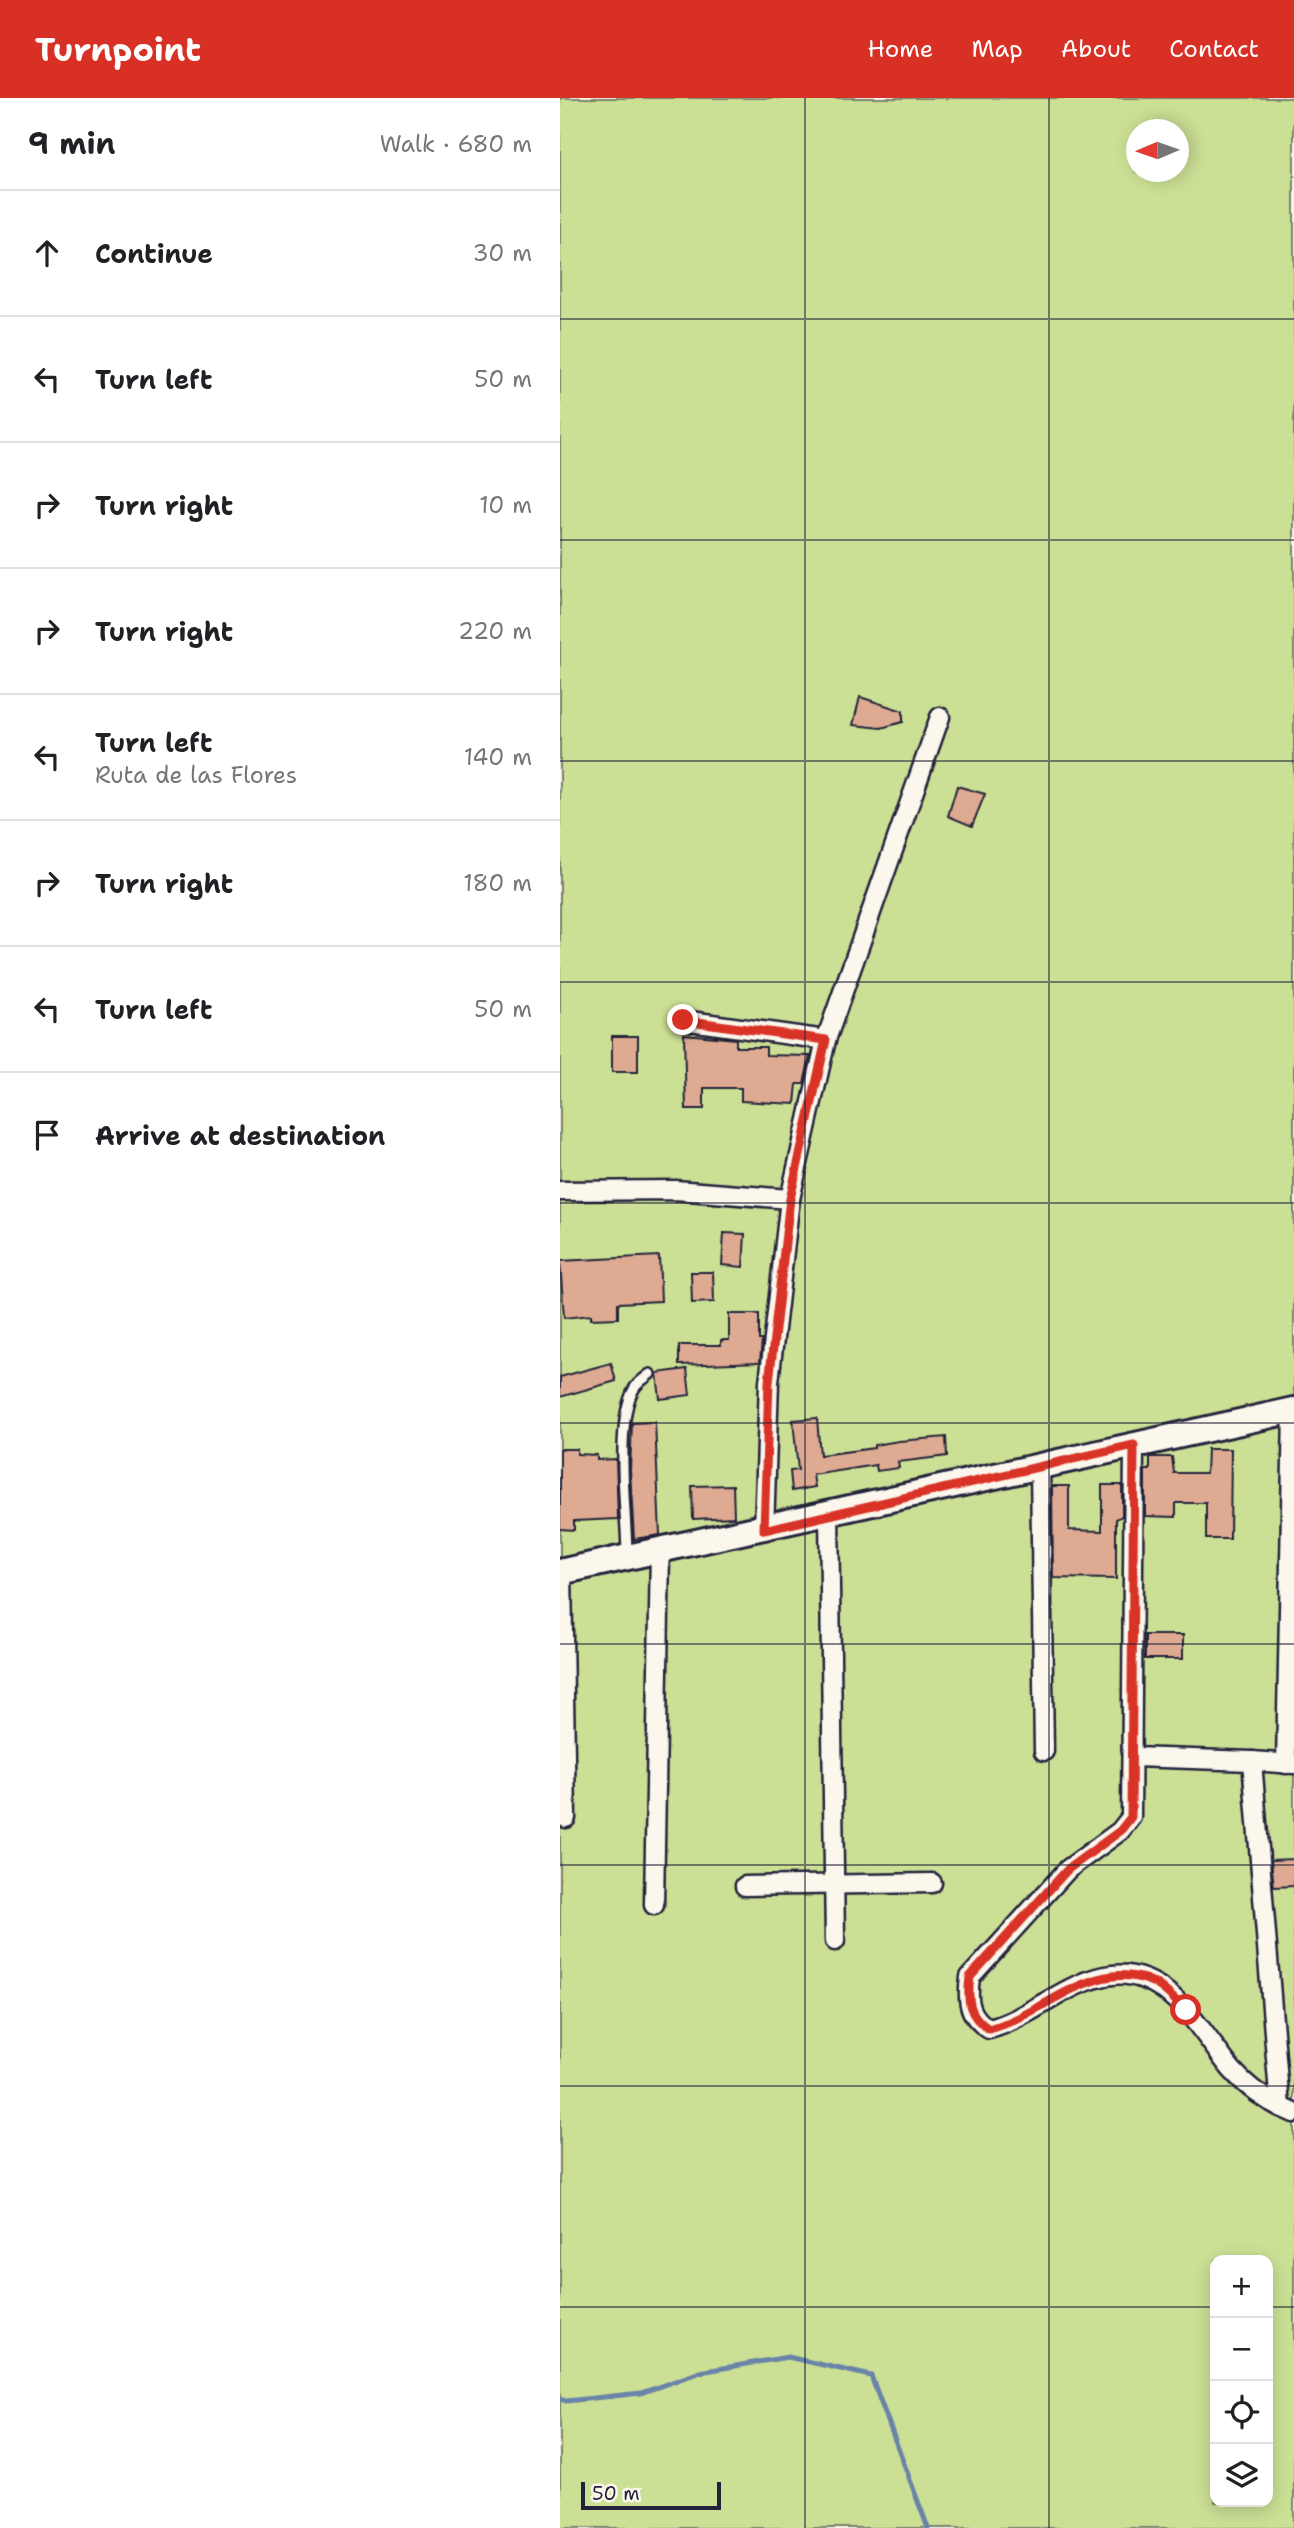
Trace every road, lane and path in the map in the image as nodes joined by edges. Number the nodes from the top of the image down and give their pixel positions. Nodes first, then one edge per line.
1 (940, 717) dead end
2 (683, 1020) dead end
3 (826, 1040) junction
4 (560, 1191) edge
5 (790, 1199) junction
6 (650, 1374) dead end
7 (1293, 1410) edge
8 (1134, 1445) junction
9 (1040, 1467) junction
10 (829, 1515) junction
11 (764, 1530) junction
12 (660, 1551) junction
13 (628, 1558) junction
14 (561, 1572) edge
15 (1044, 1751) dead end
16 (1133, 1757) junction
17 (1252, 1761) junction
18 (1290, 1764) edge
19 (566, 1818) dead end
20 (932, 1883) dead end
21 (834, 1885) junction
22 (745, 1886) dead end
23 (654, 1905) dead end
24 (835, 1941) dead end
25 (1287, 2110) edge

1 - 3 street
2 - 3 street
3 - 5 street
4 - 5 street
5 - 11 street
6 - 13 lane
7 - 8 main road
7 - 18 street
8 - 9 main road
8 - 16 street
9 - 10 main road
9 - 15 street
10 - 11 main road
10 - 21 street
11 - 12 main road
12 - 13 main road
12 - 23 street
13 - 14 main road
14 - 19 street
16 - 17 street
16 - 25 street
17 - 18 street
17 - 25 street
20 - 21 street
21 - 22 street
21 - 24 street

